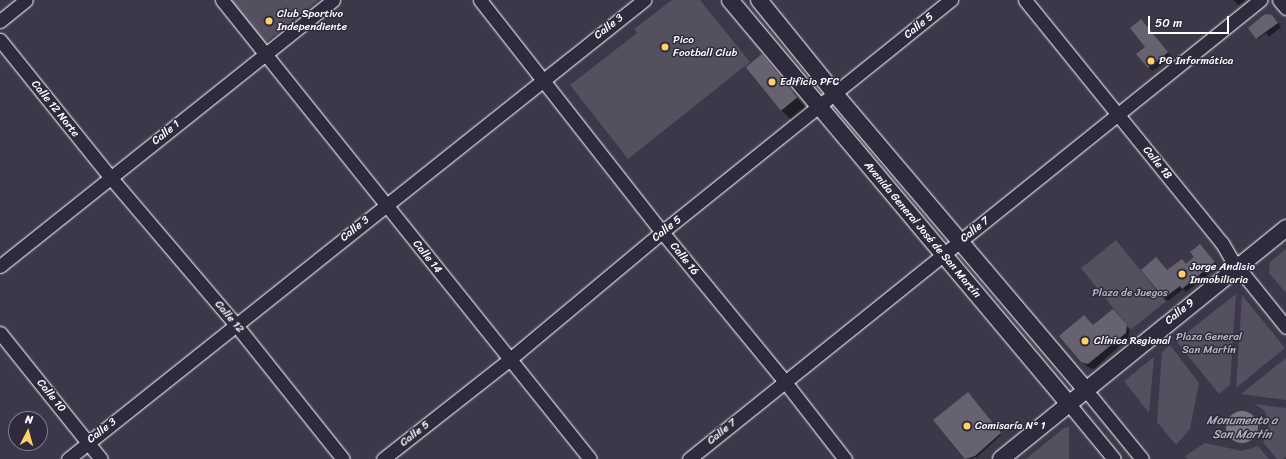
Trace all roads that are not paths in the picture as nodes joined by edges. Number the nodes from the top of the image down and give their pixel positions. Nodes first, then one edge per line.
1 (26, 0) edge
2 (222, 0) edge
3 (333, 0) edge
4 (480, 0) edge
5 (644, 0) edge
6 (730, 0) edge
7 (759, 0) edge
8 (951, 0) edge
9 (1025, 0) edge
10 (1260, 0) edge
11 (1279, 0) edge
12 (1286, 8) edge
13 (0, 21) edge
14 (0, 40) edge
15 (265, 54) junction
16 (543, 80) junction
17 (835, 94) junction
18 (820, 106) junction
19 (1118, 114) junction
20 (111, 178) junction
21 (386, 204) junction
22 (1286, 228) edge
23 (662, 232) junction
24 (960, 241) junction
25 (943, 256) junction
26 (0, 266) edge
27 (1237, 266) junction
28 (236, 325) junction
29 (1286, 327) edge
30 (0, 333) edge
31 (510, 359) junction
32 (785, 382) junction
33 (1085, 389) junction
34 (1068, 403) junction
35 (88, 443) junction
36 (68, 459) edge
37 (101, 459) edge
38 (343, 459) edge
39 (383, 459) edge
40 (590, 459) edge
41 (689, 459) edge
42 (845, 459) edge
43 (1001, 459) edge
44 (1114, 459) edge
45 (1142, 459) edge

1 - 13 street
2 - 15 street, Calle 14
3 - 15 street, Calle 1
4 - 16 street, Calle 16
5 - 16 street, Calle 3
6 - 18 main road, Avenida General José de San Martín
7 - 17 main road, Avenida General José de San Martín
8 - 17 street, Calle 5
9 - 19 street, Calle 18
10 - 19 street, Calle 7
11 - 12 street
14 - 20 street, Calle 12 Norte
15 - 20 street, Calle 1
15 - 21 street, Calle 14
16 - 21 street, Calle 3
16 - 23 street, Calle 16
17 - 18 street, Calle 5
17 - 24 main road, Avenida General José de San Martín
18 - 23 street, Calle 5
18 - 25 main road, Avenida General José de San Martín
19 - 24 street, Calle 7
19 - 27 street, Calle 18
20 - 26 street, Calle 1
20 - 28 street, Calle 12
21 - 28 street, Calle 3
21 - 31 street, Calle 14
22 - 27 main road, Calle 9
23 - 31 street, Calle 5
23 - 32 street, Calle 16
24 - 25 street, Calle 7
24 - 33 main road, Avenida General José de San Martín
25 - 32 street, Calle 7
25 - 34 main road, Avenida General José de San Martín
27 - 29 street, Calle 18
27 - 33 main road, Calle 9
28 - 35 street, Calle 3
28 - 38 street, Calle 12
30 - 35 street, Calle 10
31 - 39 street, Calle 5
31 - 40 street, Calle 14
32 - 41 street, Calle 7
32 - 42 street, Calle 16
33 - 34 main road, Calle 9
33 - 45 street, Avenida General José de San Martín
34 - 43 main road, Calle 9
34 - 44 street, Avenida General José de San Martín
35 - 36 street, Calle 3
35 - 37 street, Calle 10

